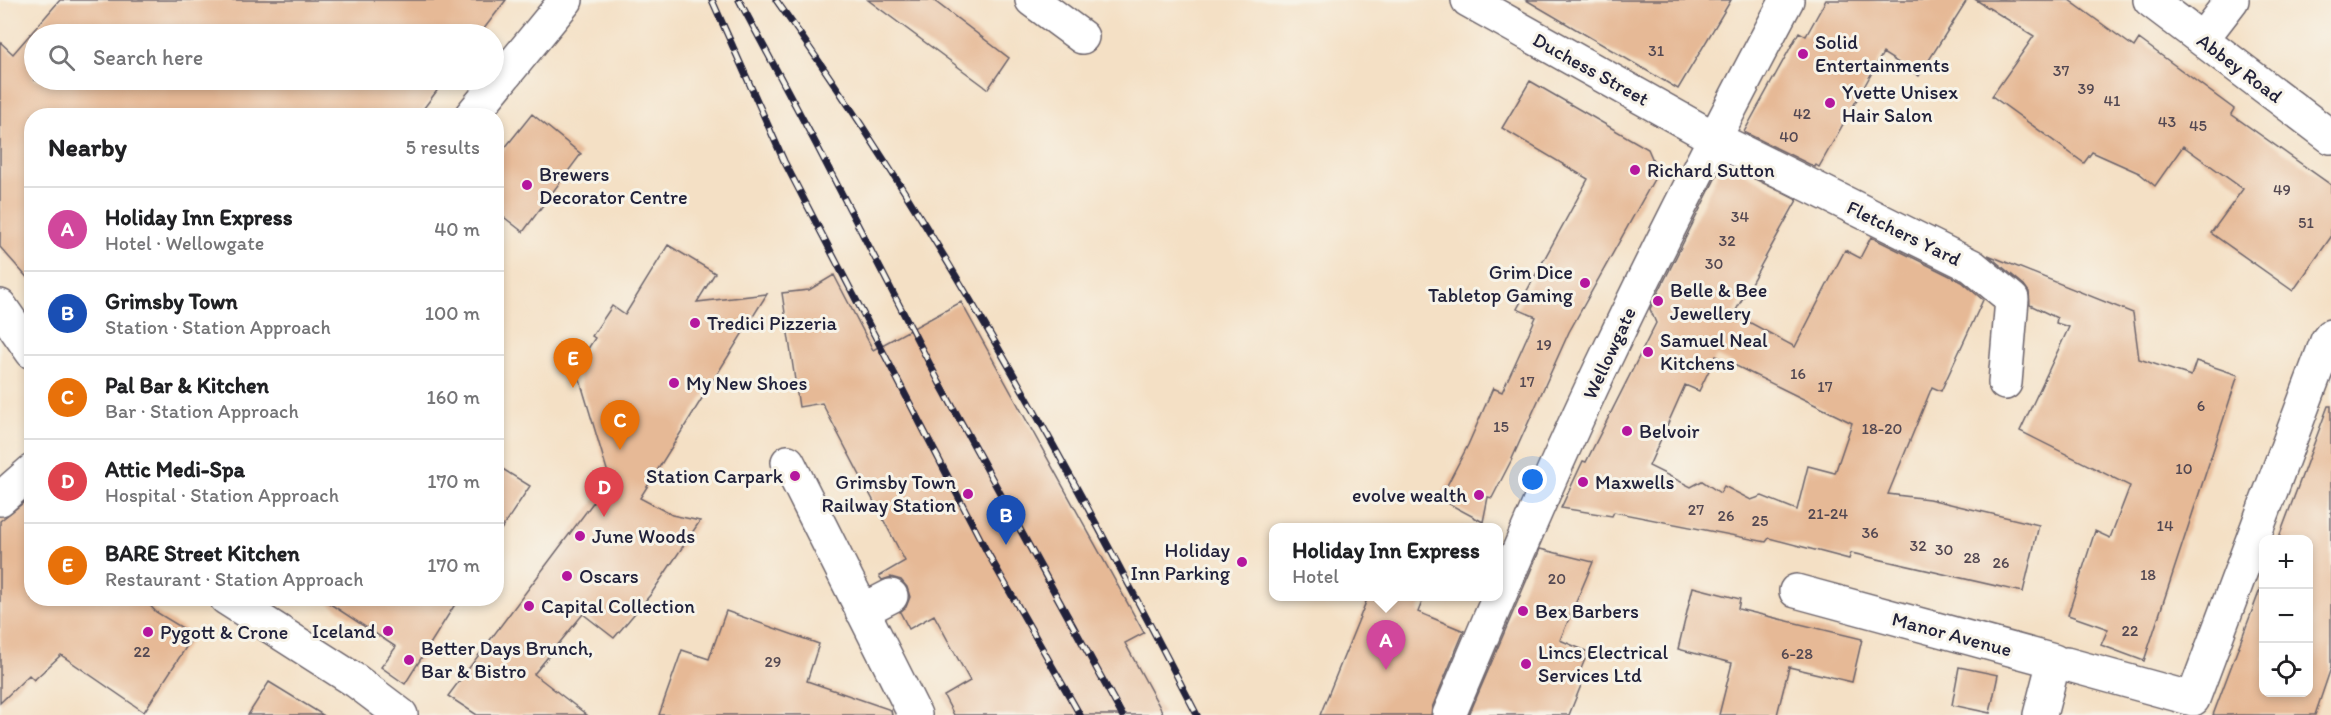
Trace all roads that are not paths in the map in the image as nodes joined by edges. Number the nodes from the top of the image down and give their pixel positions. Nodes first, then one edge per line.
1 (566, 0) edge
2 (1032, 0) edge
3 (1468, 0) edge
4 (1787, 0) edge
5 (2150, 0) edge
6 (2232, 0) edge
7 (1082, 37) dead end
8 (2202, 39) junction
9 (504, 76) edge
10 (492, 90) edge
11 (478, 108) edge
12 (2330, 133) edge
13 (1714, 138) junction
14 (0, 306) edge
15 (2331, 336) edge
16 (24, 340) edge
17 (2005, 383) dead end
18 (788, 462) dead end
19 (24, 478) edge
20 (0, 499) edge
21 (1503, 587) edge
22 (1796, 591) dead end
23 (891, 596) dead end
24 (1497, 601) edge
25 (239, 606) edge
26 (862, 611) junction
27 (2066, 664) dead end
28 (401, 715) edge
29 (915, 715) edge
30 (1449, 715) edge
31 (2040, 715) edge

1 - 9 street
2 - 7 street
3 - 13 street, Duchess Street
4 - 13 street, Wellowgate
5 - 8 street, Abbey Road
6 - 8 street
8 - 12 street, Abbey Road
10 - 11 street
13 - 17 street, Fletchers Yard
13 - 21 street, Wellowgate
14 - 16 street
15 - 27 street
18 - 26 street
19 - 20 street
22 - 31 street, Manor Avenue
23 - 26 street
24 - 30 street, Wellowgate
25 - 28 street
26 - 29 street

